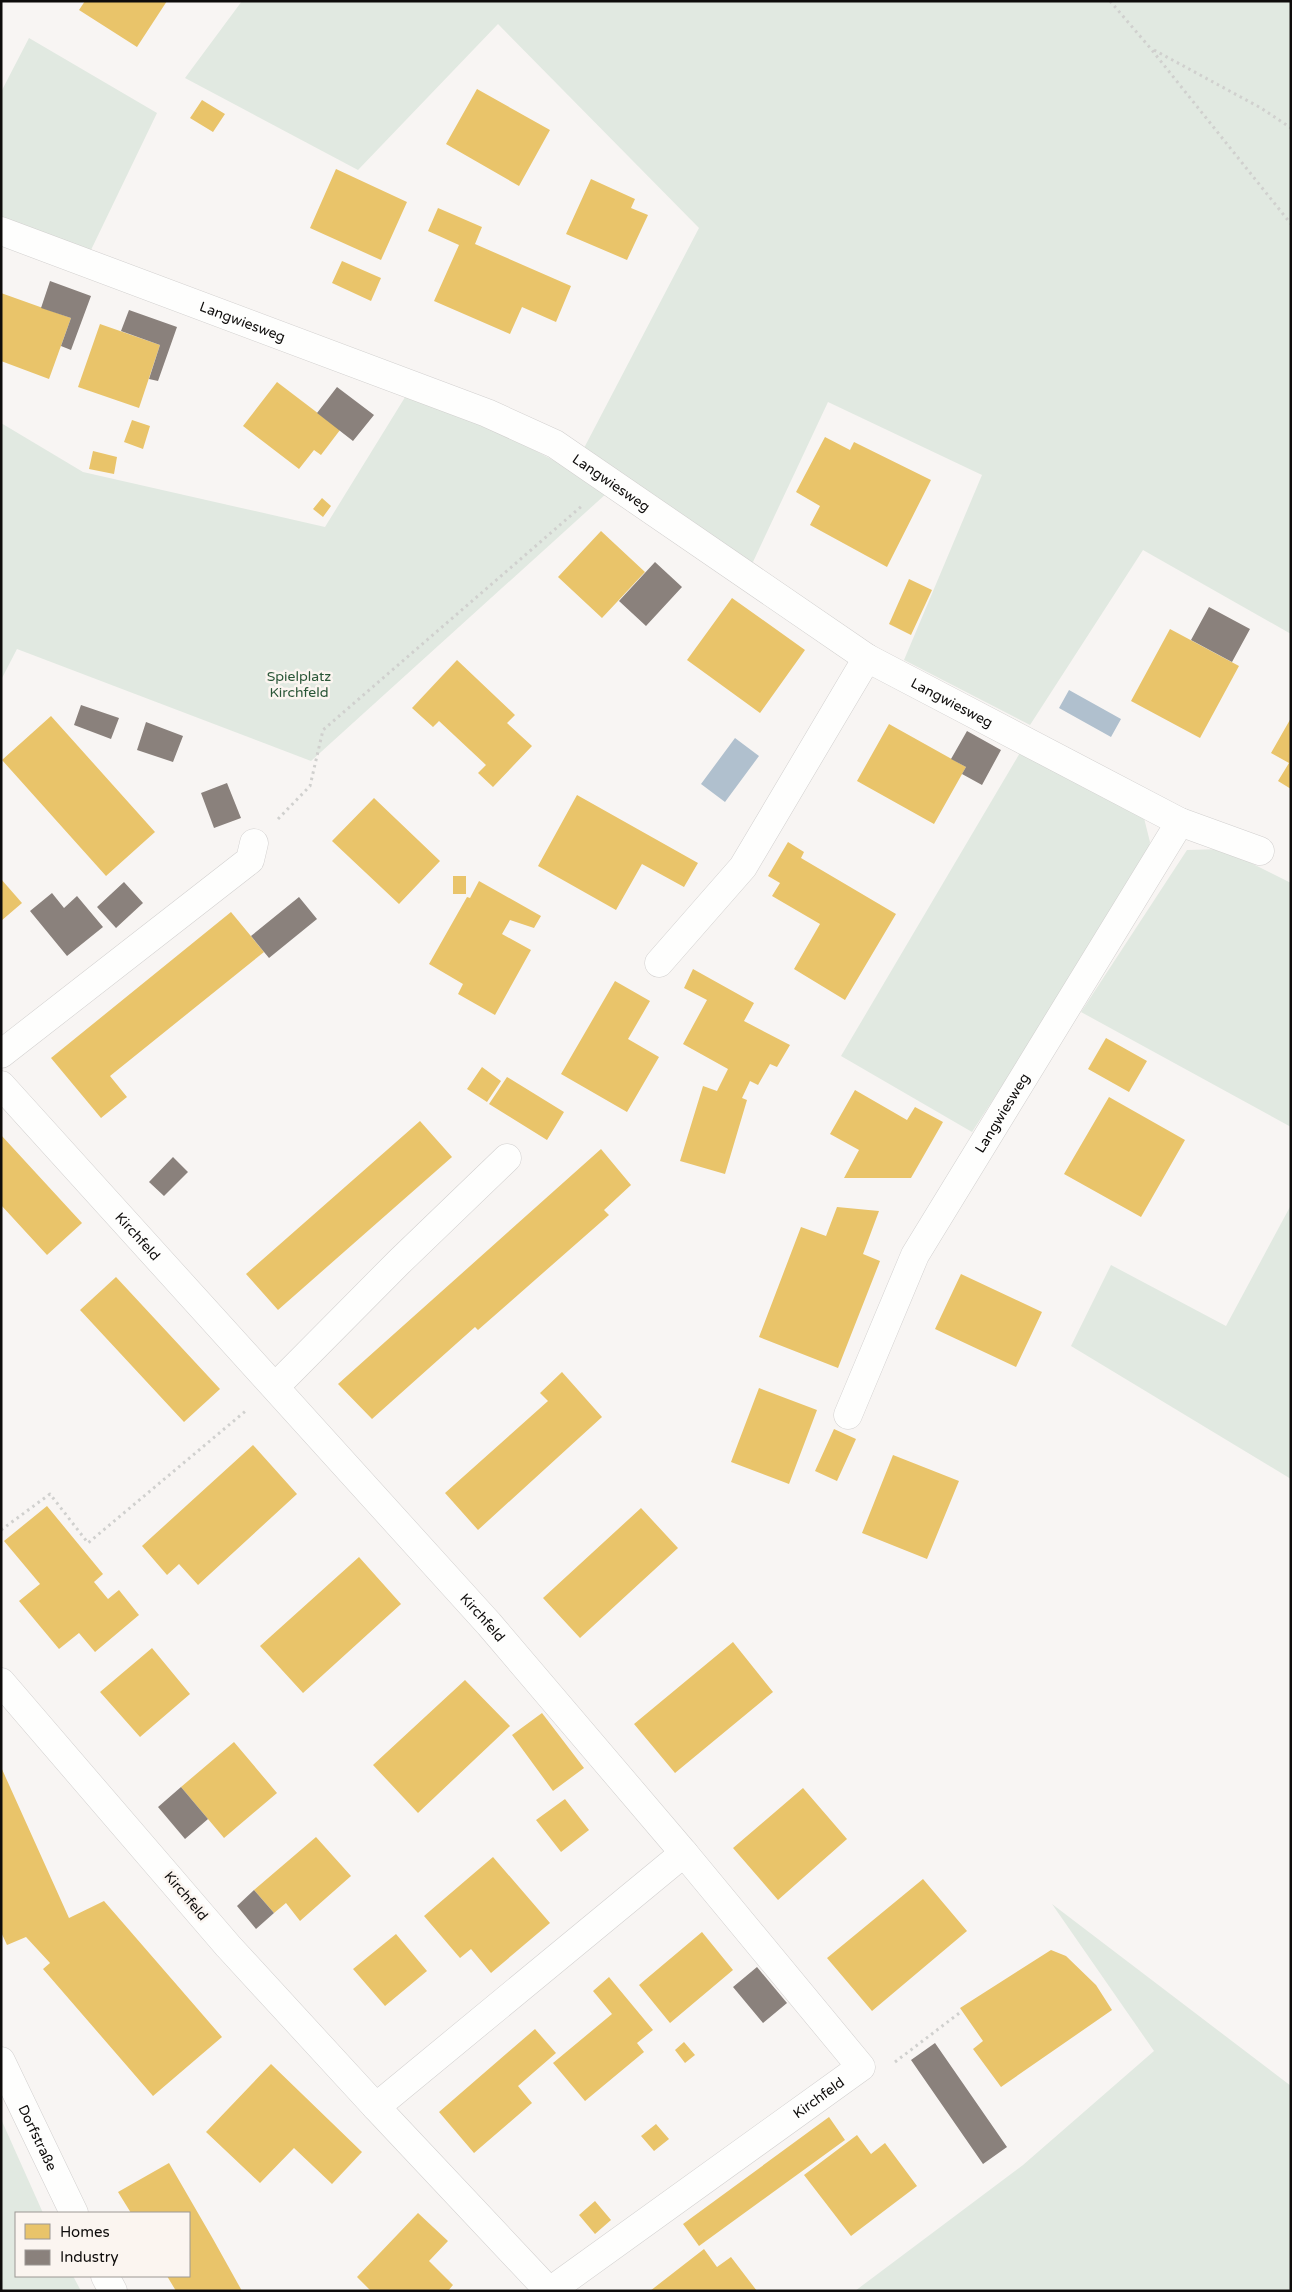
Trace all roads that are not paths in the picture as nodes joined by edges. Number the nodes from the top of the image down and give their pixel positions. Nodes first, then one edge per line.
1 (1, 231) edge
2 (867, 658) junction
3 (1180, 822) junction
4 (254, 843) road end
5 (1260, 851) dead end
6 (659, 962) dead end
7 (1, 1054) edge
8 (1, 1085) edge
9 (507, 1158) dead end
10 (276, 1386) junction
11 (848, 1416) dead end
12 (1, 1682) edge
13 (684, 1853) junction
14 (1, 2061) edge
15 (376, 2107) junction
16 (74, 2212) edge
17 (106, 2277) edge
18 (113, 2291) edge
19 (549, 2291) edge

1 - 2 street, Langwiesweg
2 - 3 street, Langwiesweg
2 - 6 street
3 - 5 street, Langwiesweg
3 - 11 street, Langwiesweg
4 - 7 street
8 - 10 street, Kirchfeld
9 - 10 street
10 - 13 street, Kirchfeld
12 - 15 street, Kirchfeld
13 - 15 street
13 - 19 street, Kirchfeld
14 - 16 street, Dorfstraße
15 - 19 street, Kirchfeld
17 - 18 street

